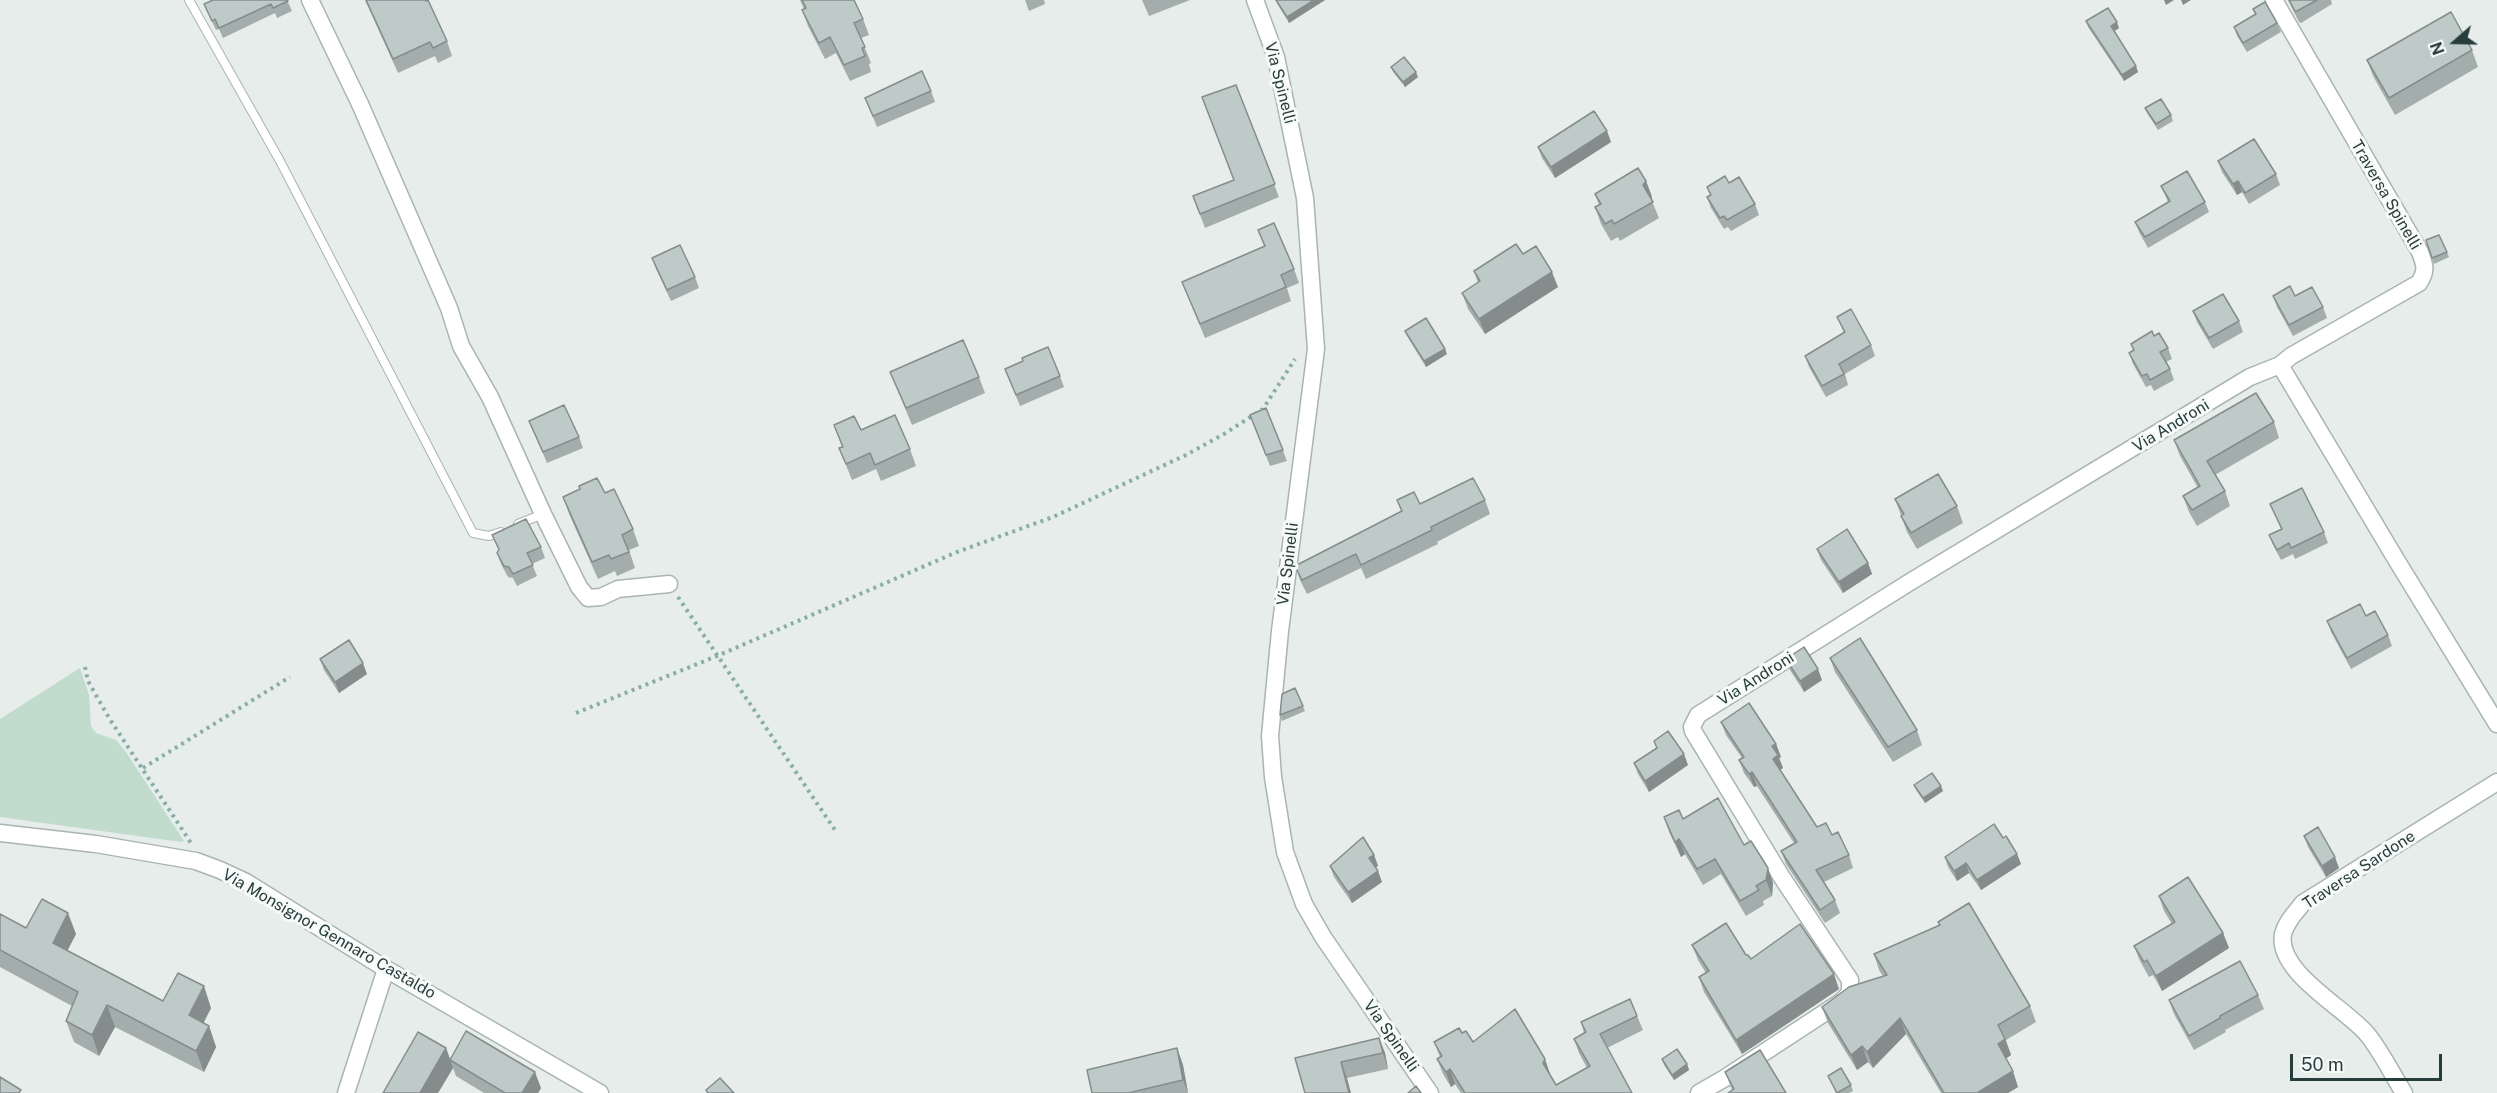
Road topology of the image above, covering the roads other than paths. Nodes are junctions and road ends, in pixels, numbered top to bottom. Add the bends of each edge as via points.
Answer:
1 (189, 0) edge
2 (310, 0) edge
3 (1255, 0) edge
4 (2274, 0) edge
5 (2280, 365) junction
6 (543, 514) junction
7 (669, 584) road end
8 (2497, 724) edge
9 (2497, 782) edge
10 (0, 833) edge
11 (386, 969) junction
12 (346, 1093) edge
13 (600, 1093) edge
14 (1430, 1093) edge
15 (1699, 1093) edge
16 (2404, 1093) edge

1 - 6 lane via 280,161 473,533 489,536
2 - 6 street via 360,104 449,308 461,346 490,398
3 - 14 street, Via Spinelli via 1276,57 1305,198 1316,349 1270,736 1285,852 1304,904 1323,937
4 - 5 street, Traversa Spinelli via 2425,264 2425,274 2419,283
5 - 8 street
5 - 15 street, Via Androni via 2250,377 1698,715 1693,731 1850,980 1850,993 1841,1002
6 - 7 street via 588,598 618,589
9 - 16 street, Traversa Sardone via 2303,903 2283,934 2286,957 2367,1034
10 - 11 street, Via Monsignor Gennaro Castaldo via 196,861 246,882
11 - 12 street
11 - 13 street, Via Monsignor Gennaro Castaldo

